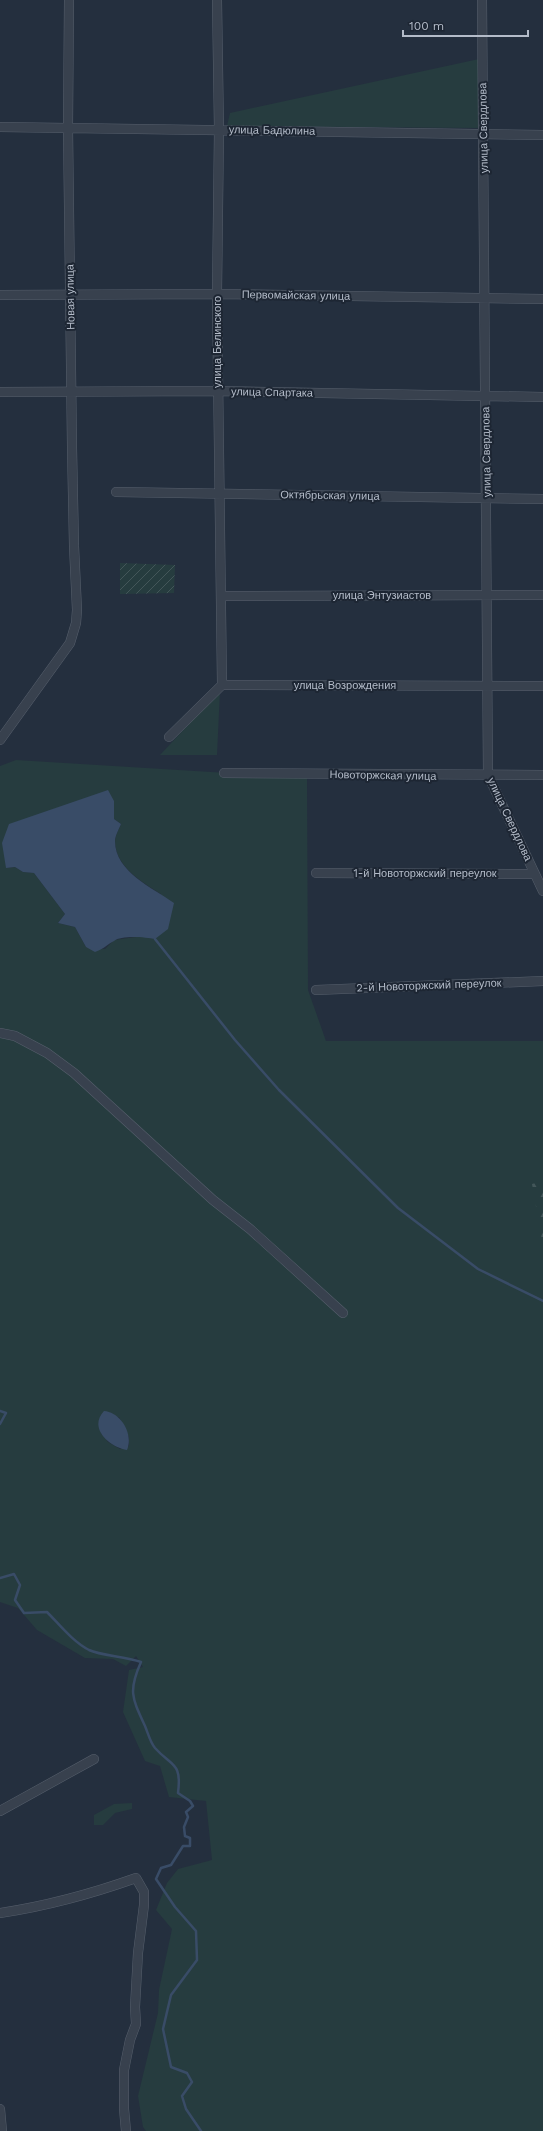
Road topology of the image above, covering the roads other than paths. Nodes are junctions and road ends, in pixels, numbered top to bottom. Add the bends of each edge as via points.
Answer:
1 (69, 0) edge
2 (217, 0) edge
3 (482, 0) edge
4 (0, 126) edge
5 (68, 128) junction
6 (219, 130) junction
7 (483, 133) junction
8 (543, 134) edge
9 (70, 294) junction
10 (217, 294) junction
11 (0, 295) edge
12 (484, 298) junction
13 (543, 299) edge
14 (218, 390) junction
15 (0, 392) edge
16 (71, 392) junction
17 (485, 396) junction
18 (543, 397) edge
19 (116, 492) dead end
20 (218, 494) junction
21 (486, 497) junction
22 (543, 499) edge
23 (487, 595) junction
24 (543, 595) edge
25 (221, 596) junction
26 (222, 685) junction
27 (488, 685) junction
28 (543, 686) edge
29 (169, 737) dead end
30 (0, 740) edge
31 (224, 773) dead end
32 (543, 774) edge
33 (488, 776) junction
34 (316, 873) dead end
35 (535, 874) junction
36 (543, 891) edge
37 (543, 981) edge
38 (316, 990) dead end
39 (0, 1033) edge
40 (343, 1313) dead end
41 (94, 1759) dead end
42 (0, 1811) edge
43 (0, 1913) edge
44 (0, 2109) edge
45 (2, 2131) edge
46 (126, 2131) edge

1 - 5 street, Новая улица
2 - 6 street, улица Белинского
3 - 7 street, улица Свердлова
4 - 5 street, улица Бадюлина
5 - 6 street, улица Бадюлина
5 - 9 street, Новая улица
6 - 7 street, улица Бадюлина
6 - 10 street, улица Белинского
7 - 8 street, улица Бадюлина
7 - 12 street, улица Свердлова
9 - 10 street, Первомайская улица
9 - 11 street, Первомайская улица
9 - 16 street, Новая улица
10 - 12 street, Первомайская улица
10 - 14 street, улица Белинского
12 - 13 street, Первомайская улица
12 - 17 street, улица Свердлова
14 - 16 street, улица Спартака
14 - 17 street, улица Спартака
14 - 20 street, улица Белинского
15 - 16 street, улица Спартака
16 - 30 street, Новая улица via 76,623 70,643
17 - 18 street, улица Спартака
17 - 21 street, улица Свердлова
19 - 20 street, Октябрьская улица
20 - 21 street, Октябрьская улица
20 - 25 street, улица Белинского
21 - 22 street, Октябрьская улица
21 - 23 street, улица Свердлова
23 - 24 street, улица Энтузиастов
23 - 25 street, улица Энтузиастов
23 - 27 street, улица Свердлова
25 - 26 street, улица Белинского
26 - 27 street, улица Возрождения
26 - 29 street
27 - 28 street, улица Возрождения
27 - 33 street, улица Свердлова
31 - 33 street, Новоторжская улица
32 - 33 street, Новоторжская улица
33 - 35 street, улица Свердлова
34 - 35 street, 1-й Новоторжский переулок
35 - 36 street, улица Свердлова
37 - 38 street, 2-й Новоторжский переулок
39 - 40 street via 15,1036 47,1053 74,1073 213,1200 250,1229
41 - 42 street
43 - 46 street via 83,1896 136,1878 144,1892 144,1905 138,1953 136,2024 124,2070
44 - 45 street

